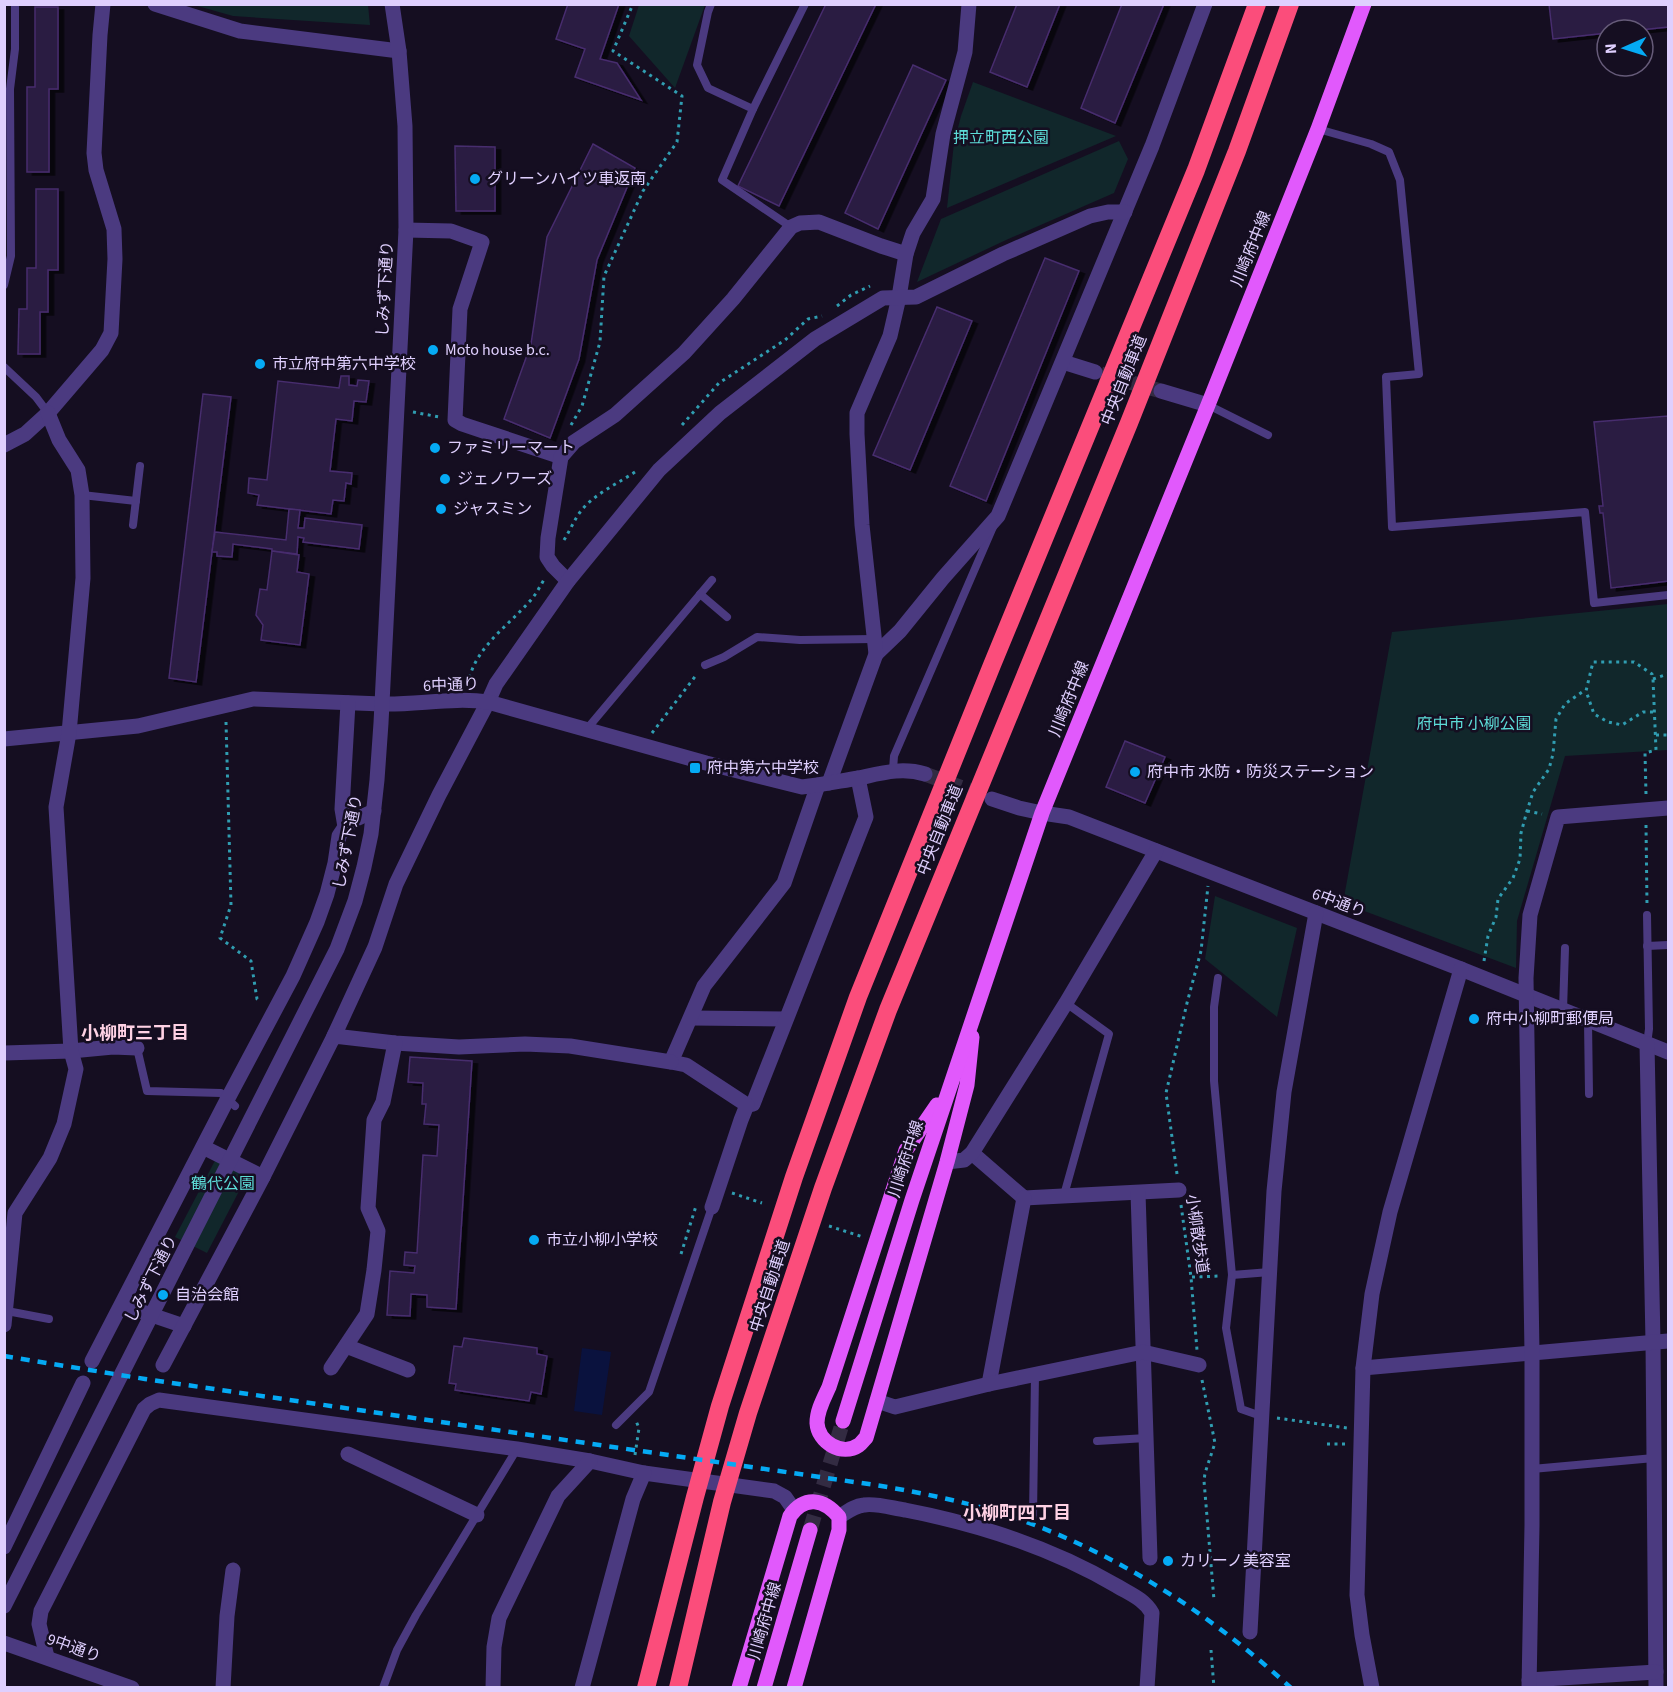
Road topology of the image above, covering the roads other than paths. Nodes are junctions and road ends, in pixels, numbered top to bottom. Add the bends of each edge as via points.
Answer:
1 (15, 4) edge
2 (103, 4) edge
3 (155, 4) edge
4 (392, 4) edge
5 (711, 4) edge
6 (805, 4) edge
7 (969, 4) edge
8 (1204, 4) edge
9 (1257, 4) edge
10 (1290, 4) edge
11 (1364, 4) edge
12 (399, 51) junction
13 (753, 109) junction
14 (1318, 129) junction
15 (1125, 212) junction
16 (791, 227) junction
17 (406, 230) junction
18 (906, 254) junction
19 (4, 285) edge
20 (899, 297) junction
21 (1063, 362) junction
22 (4, 367) edge
23 (1095, 372) tunnel mouth
24 (1161, 392) tunnel mouth
25 (1208, 405) junction
26 (48, 413) junction
27 (1268, 435) dead end
28 (4, 445) edge
29 (561, 457) junction
30 (140, 466) dead end
31 (82, 495) junction
32 (136, 501) junction
33 (998, 516) junction
34 (133, 525) dead end
35 (712, 580) dead end
36 (568, 581) junction
37 (700, 594) junction
38 (1668, 595) edge
39 (727, 617) dead end
40 (874, 639) junction
41 (876, 654) junction
42 (705, 664) road end
43 (488, 702) junction
44 (348, 703) junction
45 (382, 704) junction
46 (586, 730) junction
47 (69, 732) junction
48 (4, 739) edge
49 (893, 770) junction
50 (925, 774) tunnel mouth
51 (858, 778) junction
52 (824, 784) junction
53 (992, 799) tunnel mouth
54 (1668, 808) edge
55 (374, 811) junction
56 (1042, 813) junction
57 (345, 827) junction
58 (1156, 851) junction
59 (1316, 913) junction
60 (1647, 915) road end
61 (1668, 945) edge
62 (1647, 946) junction
63 (1565, 948) dead end
64 (1461, 969) junction
65 (1218, 978) dead end
66 (1525, 995) junction
67 (1066, 1003) junction
68 (975, 1010) junction
69 (1563, 1010) junction
70 (691, 1018) junction
71 (786, 1019) junction
72 (1588, 1021) junction
73 (334, 1036) junction
74 (395, 1043) junction
75 (1647, 1044) junction
76 (137, 1048) joint
77 (71, 1051) junction
78 (1668, 1052) edge
79 (4, 1053) edge
80 (671, 1062) junction
81 (948, 1089) junction
82 (1589, 1094) dead end
83 (231, 1103) junction
84 (747, 1105) junction
85 (203, 1147) junction
86 (972, 1153) junction
87 (947, 1162) junction
88 (263, 1177) junction
89 (1179, 1190) road end
90 (1138, 1193) junction
91 (1064, 1195) junction
92 (1024, 1198) junction
93 (705, 1204) joint
94 (1270, 1272) junction
95 (1232, 1275) junction
96 (122, 1305) junction
97 (6, 1318) edge
98 (49, 1318) dead end
99 (184, 1326) junction
100 (1661, 1342) edge
101 (346, 1346) junction
102 (1143, 1352) junction
103 (1532, 1353) junction
104 (92, 1361) dead end
105 (163, 1365) dead end
106 (1199, 1365) road end
107 (331, 1368) dead end
108 (1363, 1368) junction
109 (408, 1370) dead end
110 (1035, 1374) junction
111 (83, 1383) dead end
112 (989, 1384) junction
113 (877, 1401) junction
114 (1261, 1416) junction
115 (843, 1421) tunnel mouth
116 (616, 1425) dead end
117 (1146, 1438) junction
118 (1097, 1441) dead end
119 (517, 1449) junction
120 (348, 1454) dead end
121 (1654, 1458) junction
122 (590, 1461) junction
123 (639, 1468) junction
124 (1532, 1469) junction
125 (794, 1510) junction
126 (477, 1515) junction
127 (1033, 1516) dead end
128 (839, 1517) junction
129 (810, 1530) tunnel mouth
130 (4, 1547) edge
131 (1150, 1558) dead end
132 (233, 1570) dead end
133 (6, 1596) edge
134 (1250, 1632) dead end
135 (4, 1642) edge
136 (47, 1657) junction
137 (1656, 1672) junction
138 (1529, 1684) edge
139 (132, 1688) edge
140 (223, 1688) edge
141 (383, 1688) edge
142 (493, 1688) edge
143 (582, 1688) edge
144 (646, 1688) edge
145 (678, 1688) edge
146 (739, 1688) edge
147 (765, 1688) edge
148 (794, 1688) edge
149 (1147, 1688) edge
150 (1372, 1688) edge
151 (1656, 1688) edge

1 - 19 lane via 10,89 11,256
2 - 26 street via 94,153 114,229 111,333 102,350
3 - 12 street via 240,31
4 - 12 street, しみず下通り
5 - 13 lane via 697,65 708,88
6 - 13 lane
7 - 18 street via 965,52 943,134 933,199 913,232
8 - 15 street
9 - 144 highway, 中央自動車道 via 1196,170 858,997 794,1177 720,1406
10 - 145 highway, 中央自動車道 via 1237,151 1120,445 888,1010 823,1188 722,1502
11 - 14 main road, 川崎府中線
12 - 17 street, しみず下通り via 405,126
13 - 16 lane via 722,180
14 - 25 main road, 川崎府中線
14 - 38 lane via 1389,152 1400,180 1419,374 1386,377 1392,527 1585,512 1594,603
15 - 20 street via 1090,216 916,297
15 - 21 street
16 - 18 street via 819,222
16 - 29 street via 684,353 615,415 573,442
17 - 29 street via 451,231 482,242 460,309 455,420
17 - 45 street, しみず下通り
18 - 20 street
20 - 36 street via 883,298 815,339 720,413 659,470
20 - 40 street via 890,336 857,413 862,525
21 - 23 street
21 - 33 street
22 - 26 lane
24 - 25 street
25 - 27 lane
25 - 56 main road, 川崎府中線
26 - 28 street via 25,434
26 - 31 street via 78,470
29 - 36 street via 547,556
30 - 32 lane
31 - 32 lane
31 - 47 street via 83,578
32 - 34 lane
33 - 41 street
33 - 49 lane via 894,756
35 - 37 lane
36 - 43 street via 496,684
37 - 39 lane
37 - 46 lane
40 - 41 street
40 - 42 lane via 757,637
41 - 52 street
43 - 45 street, 6中通り
43 - 46 street, 6中通り
43 - 73 street via 396,884 375,947
44 - 45 street, 6中通り
44 - 47 street, 6中通り via 253,699 138,726
44 - 57 street via 342,808
45 - 55 street, しみず下通り
46 - 52 street, 6中通り via 802,786
47 - 48 street, 6中通り
47 - 77 street via 56,807
49 - 50 street, 6中通り
49 - 51 street, 6中通り
51 - 52 street, 6中通り
51 - 71 street via 866,817
52 - 70 street via 784,883 704,986
53 - 56 street, 6中通り
54 - 66 street via 1558,817 1530,915
55 - 57 street
55 - 133 street, しみず下通り via 364,867 337,949 45,1527
56 - 58 street, 6中通り via 1069,817
56 - 68 main road, 川崎府中線
57 - 83 street via 339,836 317,922
58 - 59 street, 6中通り
58 - 67 street
59 - 64 street, 6中通り
59 - 94 street via 1284,1092
60 - 62 lane
61 - 62 lane
62 - 75 lane
63 - 69 lane
64 - 66 street, 6中通り
64 - 108 street via 1390,1212 1372,1294
65 - 95 lane via 1214,1081
66 - 69 street, 6中通り
66 - 103 street
67 - 86 street
67 - 91 lane via 1109,1034
68 - 81 main road, 川崎府中線
68 - 87 main road via 967,1084
69 - 72 street, 6中通り
70 - 71 street
70 - 80 street
71 - 84 street via 753,1104
72 - 75 street, 6中通り
72 - 82 lane
73 - 74 street
73 - 88 street
74 - 80 street via 570,1046
74 - 101 street via 383,1102 374,1120 368,1208 378,1231 368,1314
75 - 78 street, 6中通り
75 - 100 street
76 - 77 street
76 - 83 lane via 147,1090 221,1093
77 - 79 street
77 - 97 street via 76,1069 64,1124 50,1158 15,1214
80 - 84 street via 686,1065
81 - 113 main road via 906,1150 819,1409 820,1436 837,1448 859,1445 866,1438
81 - 115 main road, 川崎府中線
83 - 85 street
84 - 93 street via 718,1188
85 - 88 street
85 - 96 street
86 - 87 street via 964,1160
86 - 92 street
87 - 113 main road
88 - 99 street
89 - 90 street
90 - 91 street
90 - 102 street
91 - 92 street
92 - 112 street
93 - 116 lane via 649,1392
94 - 95 lane
94 - 114 street
95 - 114 lane via 1226,1328 1241,1409
96 - 99 street
96 - 104 street
97 - 98 lane
99 - 105 street
100 - 103 street
100 - 121 street
101 - 107 street
101 - 109 street
102 - 106 street
102 - 110 street
102 - 117 street
103 - 108 street
103 - 124 street
108 - 150 street via 1357,1595
110 - 112 street
110 - 127 lane
111 - 130 street
112 - 113 street via 895,1407
114 - 134 street
117 - 118 lane
117 - 131 street
119 - 122 street
119 - 126 lane
119 - 136 street via 159,1400 144,1409 41,1611 39,1624
120 - 126 street
121 - 124 lane
121 - 137 street
122 - 123 street
122 - 142 street via 558,1496 499,1618
123 - 125 street via 774,1491
123 - 143 street
124 - 138 street
125 - 128 main road via 809,1502 821,1502
125 - 146 main road
126 - 141 lane via 401,1641
128 - 148 main road via 839,1530
128 - 149 street via 864,1504 938,1517 994,1532 1099,1575 1146,1603 1152,1613
129 - 147 main road, 川崎府中線
132 - 140 street
135 - 136 street, 9中通り
136 - 139 street, 9中通り
137 - 138 street
137 - 151 street

